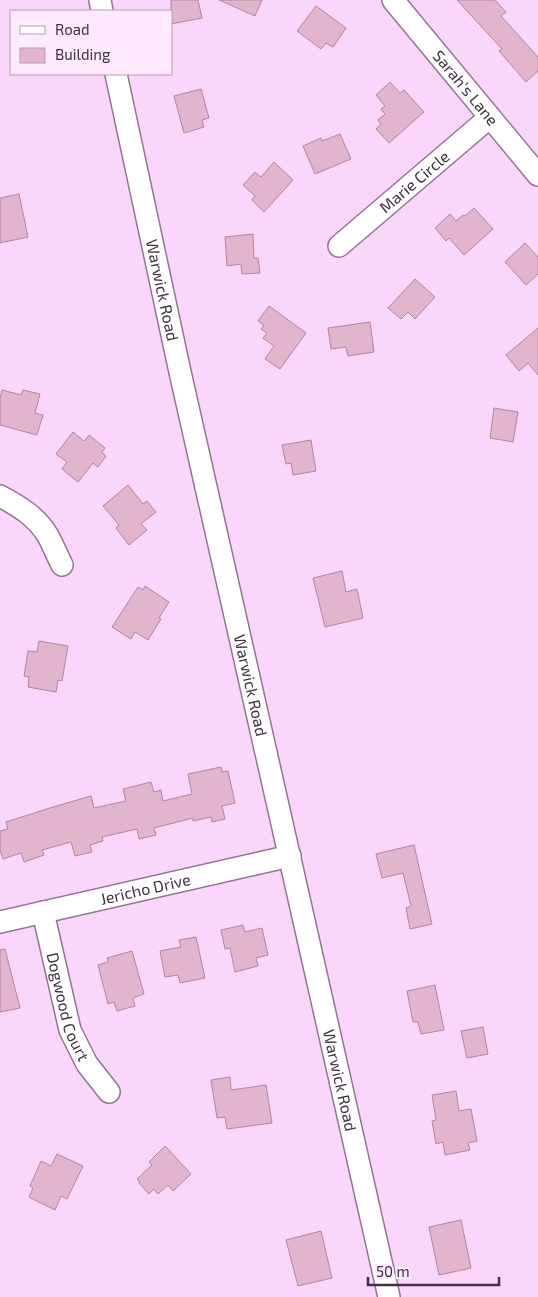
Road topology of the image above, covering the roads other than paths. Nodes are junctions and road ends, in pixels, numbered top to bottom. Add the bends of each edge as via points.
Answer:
1 (393, 0) edge
2 (116, 75) edge
3 (490, 116) junction
4 (538, 175) edge
5 (338, 246) dead end
6 (0, 496) edge
7 (62, 565) dead end
8 (290, 856) junction
9 (43, 912) junction
10 (0, 922) edge
11 (109, 1092) dead end
12 (389, 1297) edge

1 - 3 street, Sarah's Lane
2 - 8 street, Warwick Road
3 - 4 street, Sarah's Lane
3 - 5 street, Marie Circle
6 - 7 street via 34,519 47,535
8 - 9 street, Jericho Drive
8 - 12 street, Warwick Road
9 - 10 street, Jericho Drive
9 - 11 street, Dogwood Court via 70,1030 86,1064

